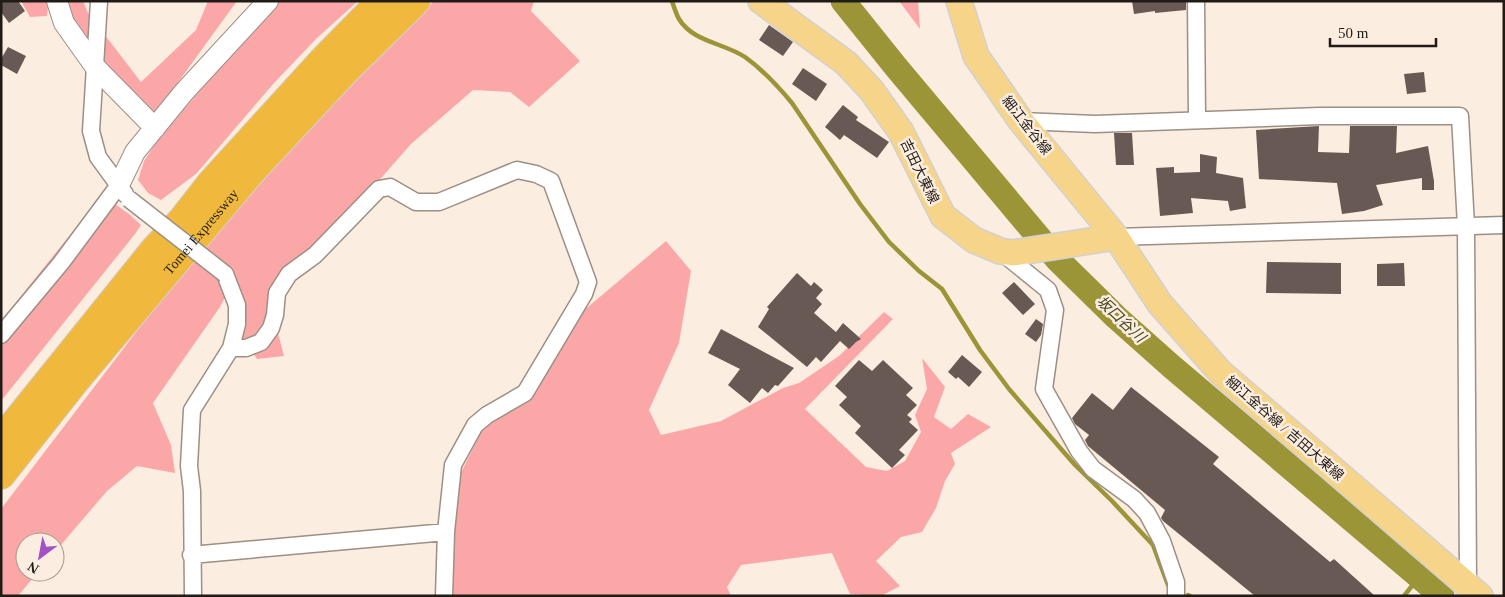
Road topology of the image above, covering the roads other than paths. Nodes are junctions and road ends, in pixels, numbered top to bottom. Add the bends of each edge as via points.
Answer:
1 (57, 1) edge
2 (99, 1) edge
3 (268, 1) edge
4 (381, 1) edge
5 (416, 1) edge
6 (761, 1) edge
7 (959, 1) edge
8 (1196, 1) edge
9 (96, 68) junction
10 (1197, 120) junction
11 (1021, 121) junction
12 (155, 128) junction
13 (124, 192) junction
14 (1504, 225) edge
15 (1466, 226) junction
16 (1108, 239) junction
17 (1007, 252) junction
18 (1, 335) edge
19 (231, 348) junction
20 (1, 440) edge
21 (1, 475) edge
22 (446, 532) junction
23 (191, 555) junction
24 (1474, 591) edge
25 (193, 596) edge
26 (444, 596) edge
27 (1176, 596) edge

1 - 9 street via 64,23
2 - 9 street
3 - 12 street
4 - 20 highway, Tomei Expressway via 211,183
5 - 21 highway, Tomei Expressway via 251,172 76,380
6 - 17 main road, 吉田大東線 via 846,63 872,92 901,132 943,216 974,240
7 - 11 main road, 細江金谷線 via 976,56
8 - 10 street
9 - 12 street
9 - 13 street via 91,131 98,157
10 - 11 street via 1095,124
10 - 15 street via 1460,116
11 - 16 main road, 細江金谷線
12 - 13 street via 136,152
13 - 18 street
13 - 19 street, bridge via 225,274 237,305 237,324
14 - 15 street
15 - 16 street
15 - 24 street
16 - 17 main road
16 - 24 main road, 細江金谷線 / 吉田大東線 via 1220,372
17 - 27 street via 1048,290 1055,310 1044,389 1078,451 1093,469 1134,499 1147,513 1162,540 1176,582
19 - 22 street via 246,348 261,342 271,328 277,293 289,274 315,255 379,189 390,187 416,202 439,202 517,170 551,181 588,282 525,393 476,425 452,465
19 - 23 street via 192,410 189,466
22 - 23 street
22 - 26 street
23 - 25 street

